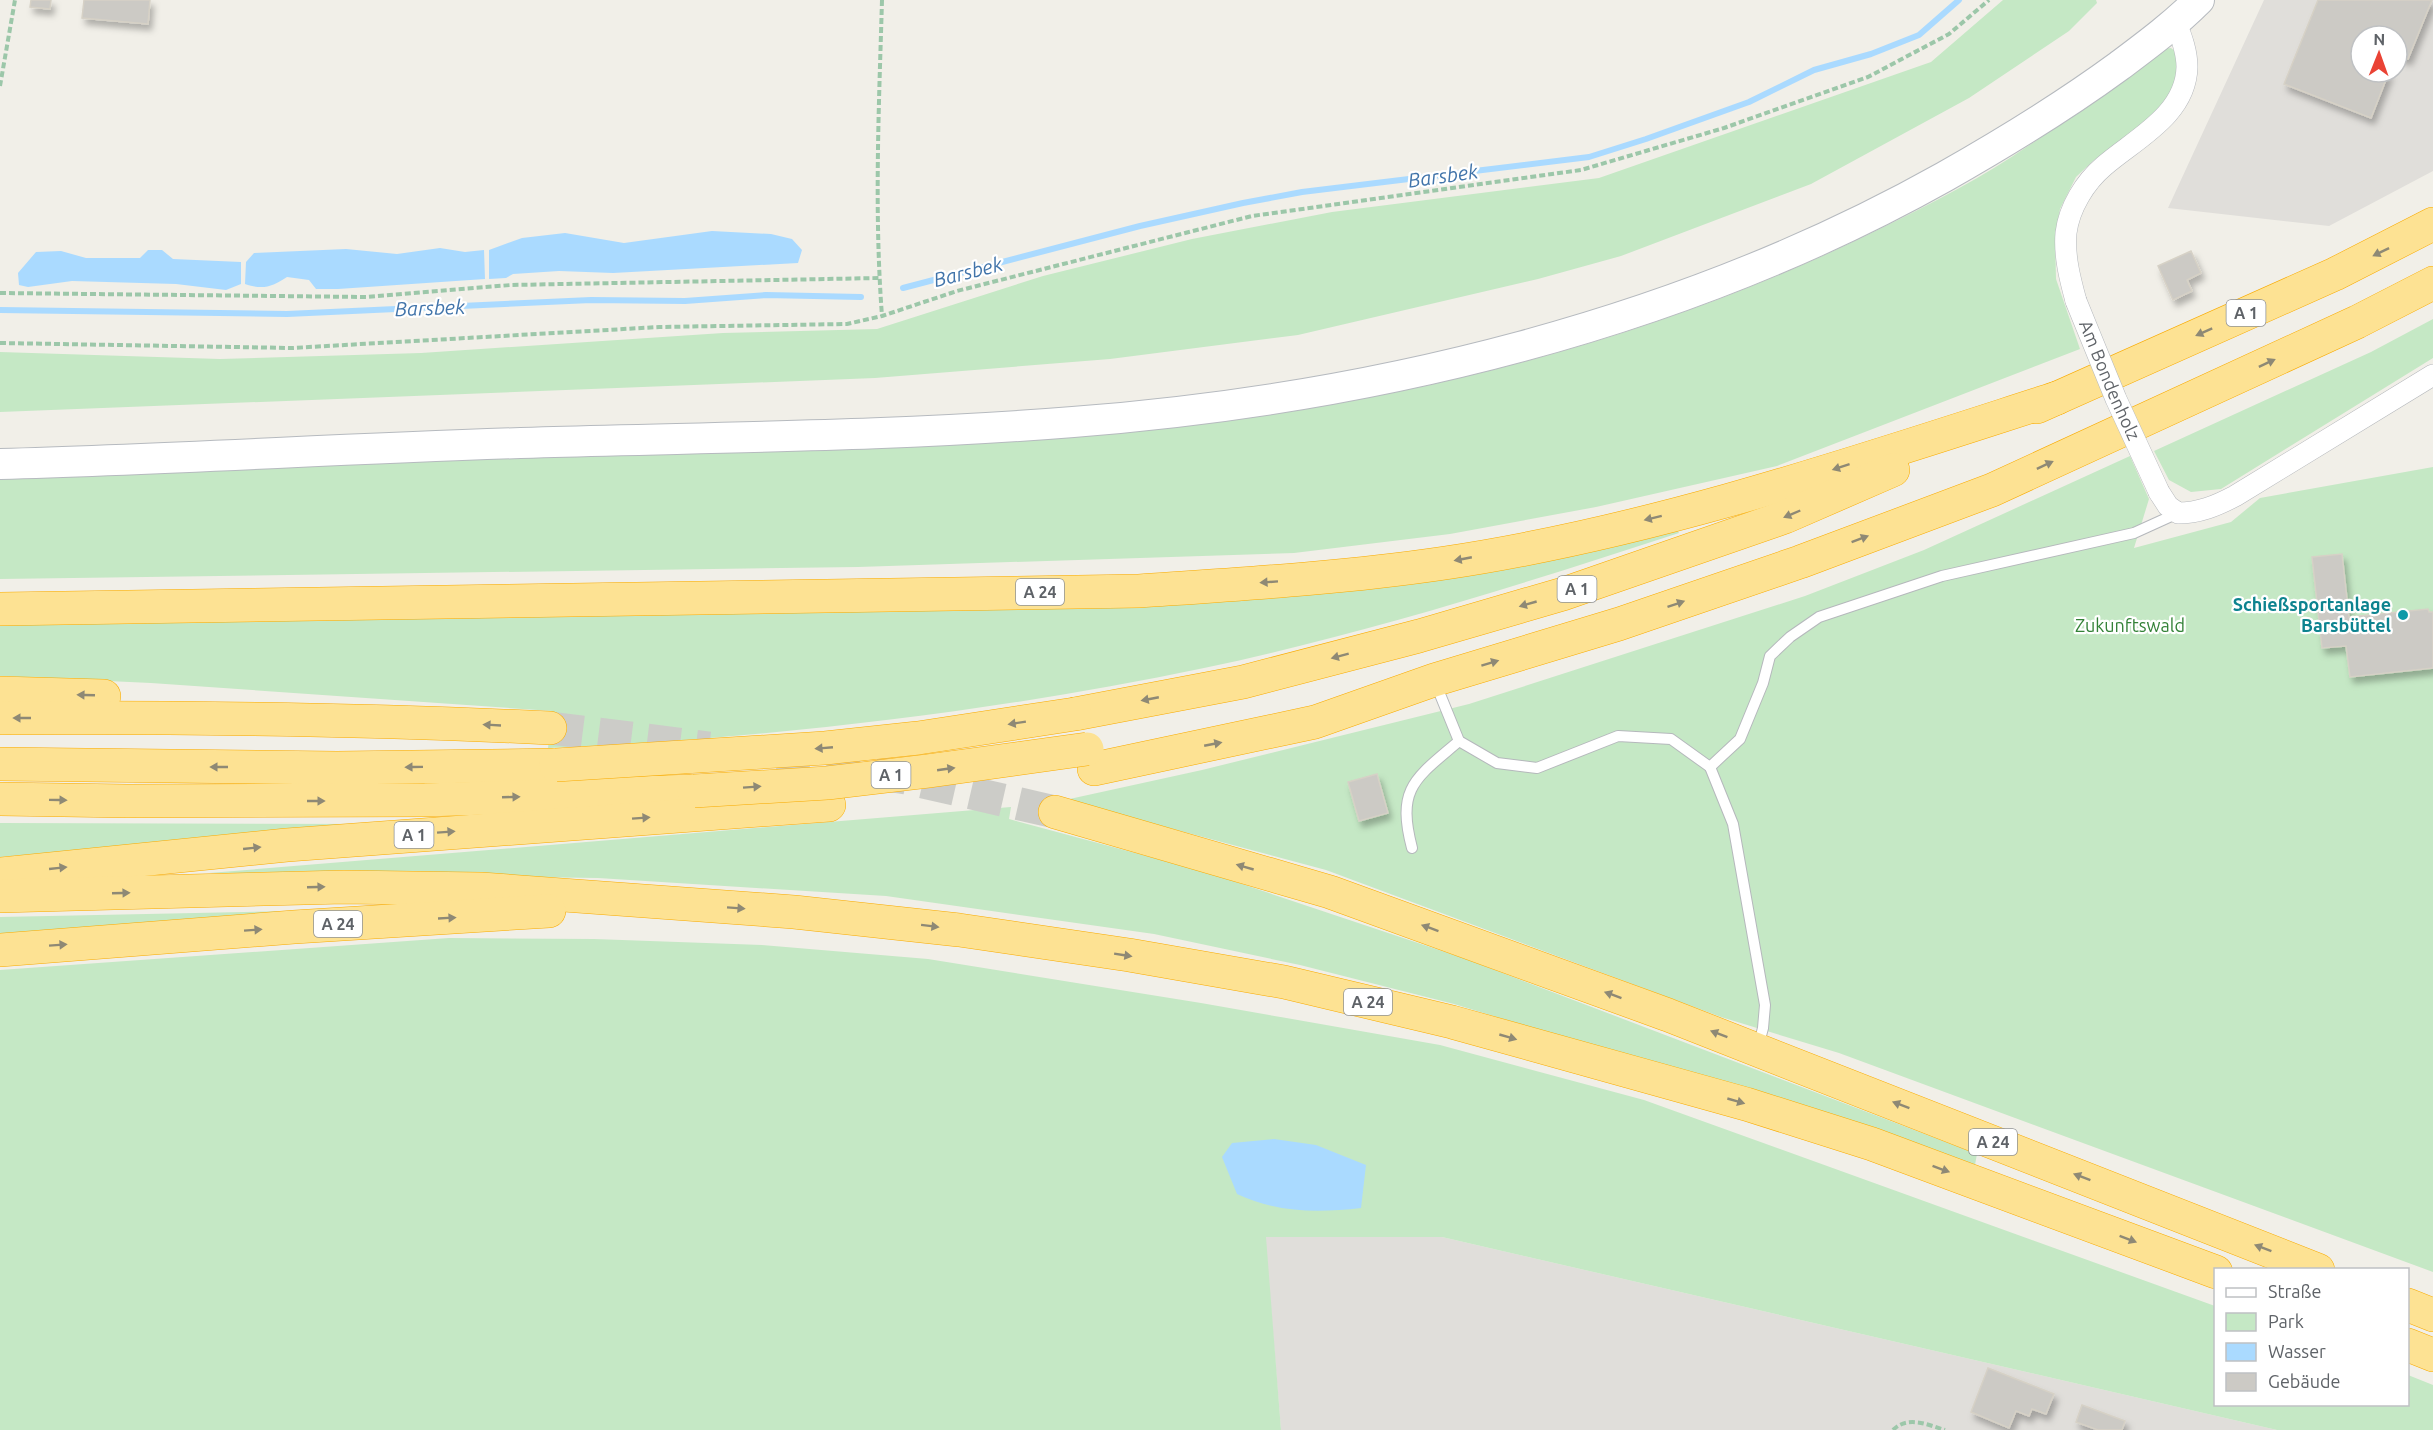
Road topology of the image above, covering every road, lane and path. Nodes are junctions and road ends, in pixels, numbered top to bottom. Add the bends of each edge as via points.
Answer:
1 (15, 0) edge
2 (882, 0) edge
3 (1989, 0) edge
4 (2199, 0) edge
5 (2176, 23) junction
6 (8, 38) junction
7 (0, 39) edge
8 (0, 86) edge
9 (2433, 224) edge
10 (879, 278) junction
11 (2433, 283) edge
12 (0, 293) edge
13 (882, 316) junction
14 (0, 343) edge
15 (2433, 375) edge
16 (2057, 398) junction
17 (0, 464) edge
18 (2178, 513) junction
19 (0, 609) edge
20 (1434, 680) junction
21 (0, 693) edge
22 (0, 718) edge
23 (417, 722) junction
24 (550, 728) tunnel mouth
25 (1459, 741) junction
26 (1090, 759) junction
27 (0, 764) edge
28 (1710, 766) junction
29 (0, 799) edge
30 (1055, 812) tunnel mouth
31 (1412, 848) dead end
32 (0, 874) edge
33 (0, 896) edge
34 (677, 904) junction
35 (0, 950) edge
36 (1757, 1049) junction
37 (2315, 1268) edge
38 (2214, 1271) edge
39 (2409, 1305) edge
40 (2433, 1315) edge
41 (2409, 1345) edge
42 (2433, 1355) edge
43 (1893, 1430) edge
44 (1945, 1430) edge

1 - 6 path
2 - 10 path
3 - 13 path via 1949,34 1868,77 1724,128 1581,170 1252,216 957,291
4 - 5 main road
5 - 17 main road via 2084,92 1999,146 1896,204 1782,258 1681,296 1545,339 1332,390 1076,422 942,430
5 - 18 street, Am Bondenholz, bridge via 2185,46 2187,69 2182,90 2165,117 2103,166 2086,186 2072,211 2066,233 2068,271 2076,301 2159,492
6 - 7 path
6 - 8 path
9 -> 16 highway, A 1 via 2345,269
10 - 12 path via 523,285 366,297
10 - 13 path
20 -> 11 highway, A 1 via 1642,616 1992,490 2357,322
13 - 14 path via 847,324 659,327 292,348
15 - 18 street via 2235,496 2214,507
16 -> 19 highway, A 24 via 1774,487 1590,535 1446,562 1294,580 1139,591
16 -> 27 highway, A 1, bridge via 1785,518 1563,594 1243,682 1075,714 825,748 556,765 326,768
18 - 28 lane via 2134,532 1942,576 1819,617 1770,656 1740,739
20 - 25 lane
26 -> 20 highway, A 1 via 1314,722
23 -> 21 highway via 141,697
23 -> 22 highway
24 -> 23 highway
25 - 28 lane via 1497,763 1537,768 1618,736 1671,739
25 - 31 lane via 1422,772 1407,795 1405,822
29 -> 26 highway, A 1, bridge via 402,800 694,791
32 -> 26 highway, A 1 via 287,844 829,805 933,793
28 - 36 lane via 1733,824 1765,1005
36 -> 30 highway, A 24 via 1330,892
33 -> 34 highway, A 24 via 344,887 481,889
35 -> 34 highway, A 24 via 294,927
34 -> 38 highway, A 24 via 970,931 1284,982 1440,1019 1746,1104 1872,1144
37 -> 36 highway, A 24
39 - 40 highway
41 - 42 highway
43 - 44 path via 1916,1421

